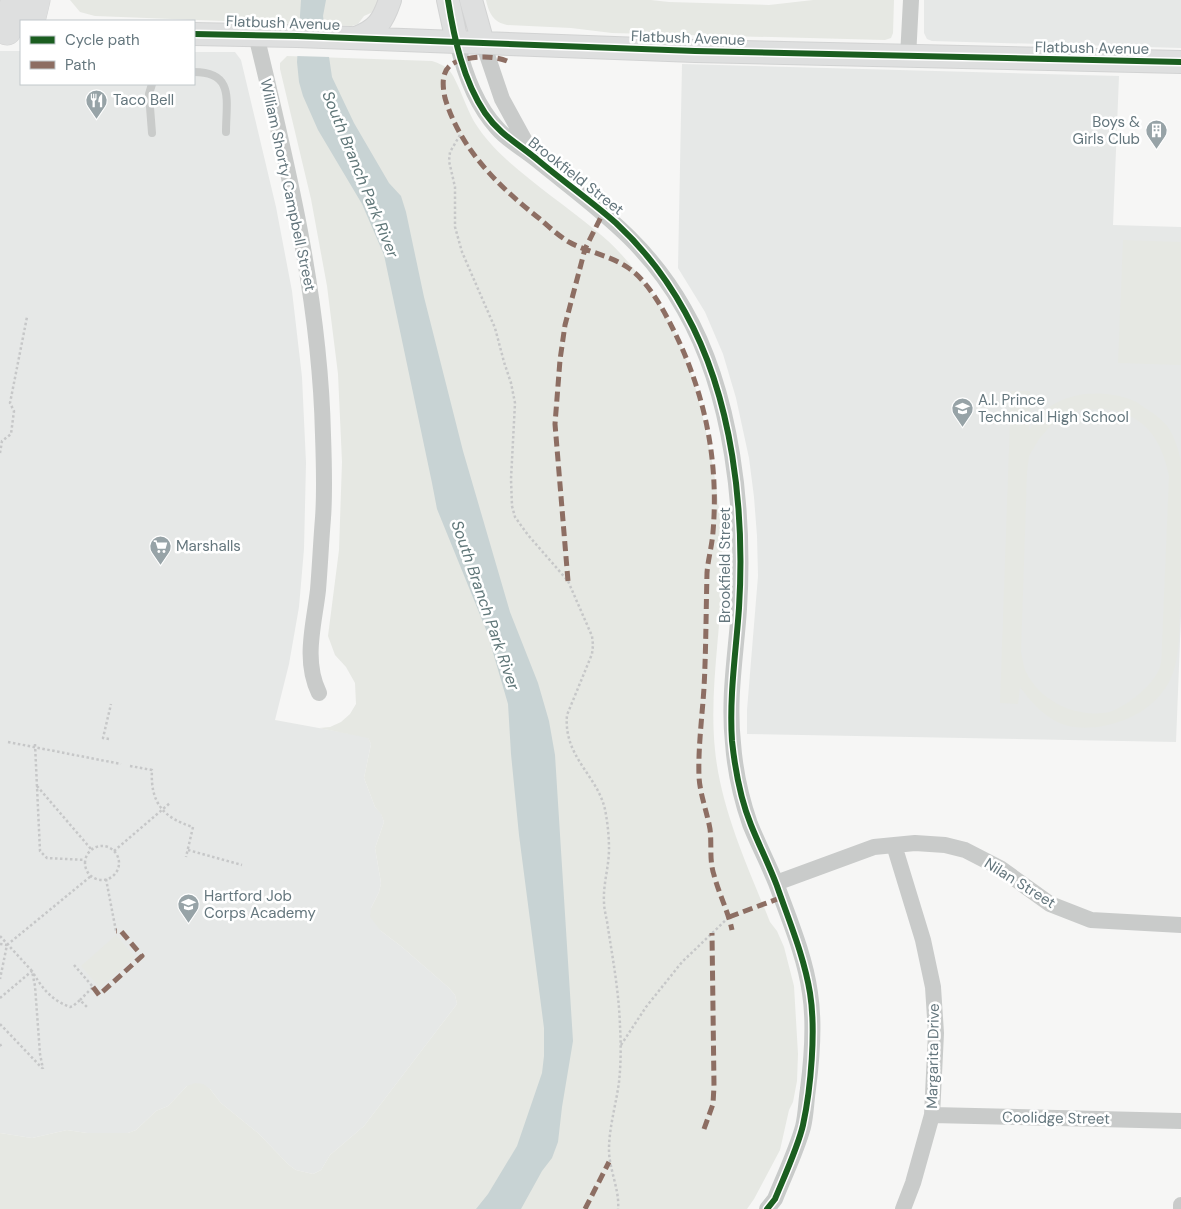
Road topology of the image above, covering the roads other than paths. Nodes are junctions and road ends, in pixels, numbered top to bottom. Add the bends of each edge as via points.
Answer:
1 (15, 0) edge
2 (36, 0) edge
3 (390, 0) edge
4 (448, 0) edge
5 (471, 0) edge
6 (911, 0) edge
7 (21, 20) edge
8 (15, 28) edge
9 (195, 34) edge
10 (256, 35) junction
11 (356, 38) junction
12 (457, 42) junction
13 (483, 43) junction
14 (908, 57) junction
15 (1181, 62) edge
16 (195, 72) edge
17 (152, 85) edge
18 (226, 132) dead end
19 (152, 133) dead end
20 (533, 156) junction
21 (319, 693) dead end
22 (894, 845) junction
23 (776, 883) junction
24 (1181, 925) edge
25 (932, 1115) junction
26 (1181, 1122) edge
27 (1181, 1205) edge
28 (767, 1209) edge
29 (903, 1209) edge
30 (1181, 1209) edge

1 - 8 highway
2 - 7 highway
3 - 11 street via 376,28
4 - 12 street, Brookfield Street
5 - 13 street, Brookfield Street
6 - 14 street
9 - 10 street, Flatbush Avenue
10 - 11 street, Flatbush Avenue
10 - 21 street, William Shorty Campbell Street via 296,209 318,346 324,485 310,669
11 - 12 street, Flatbush Avenue
12 - 13 street, Flatbush Avenue
12 - 20 street, Brookfield Street via 484,112 509,140
13 - 14 street, Flatbush Avenue
13 - 20 street, Brookfield Street via 502,99
14 - 15 street, Flatbush Avenue
16 - 18 lane via 214,74 225,86
17 - 19 lane via 149,94
20 - 23 street, Brookfield Street via 618,225 654,264 684,309 706,357 723,413 738,507 740,574 731,713 736,767 749,821
22 - 23 street, Nilan Street via 874,847
22 - 24 street, Nilan Street via 938,844 965,850 1000,868 1050,904 1091,920
22 - 25 street, Margarita Drive via 923,940 933,987 936,1033
23 - 28 street, Brookfield Street via 799,946 810,993 813,1029 803,1126 775,1199
25 - 26 street, Coolidge Street
25 - 29 street, Margarita Drive
27 - 30 street

